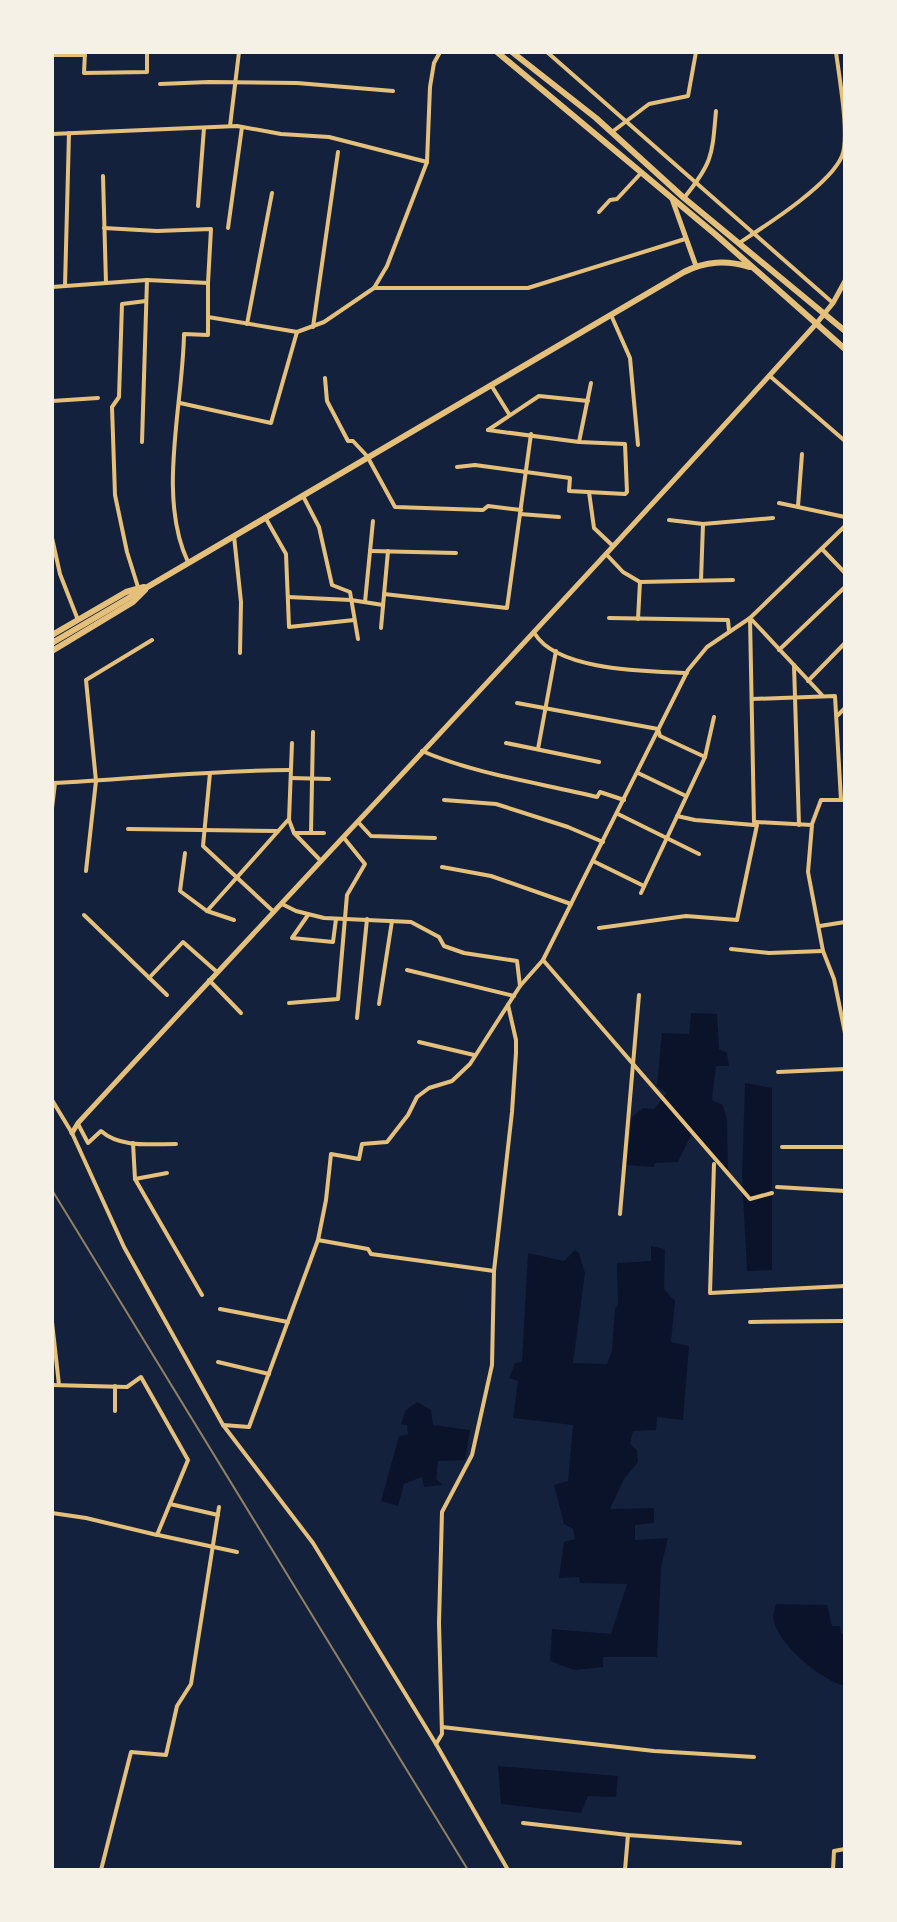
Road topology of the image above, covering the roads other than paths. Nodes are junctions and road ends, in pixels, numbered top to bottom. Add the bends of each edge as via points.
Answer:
1 (147, 52) edge
2 (239, 52) edge
3 (440, 52) edge
4 (512, 52) edge
5 (547, 52) edge
6 (696, 52) edge
7 (836, 52) edge
8 (501, 53) edge
9 (85, 54) edge
10 (52, 55) edge
11 (160, 84) dead end
12 (234, 84) junction
13 (393, 91) dead end
14 (716, 111) dead end
15 (625, 122) junction
16 (230, 126) junction
17 (242, 127) junction
18 (204, 128) junction
19 (612, 132) junction
20 (69, 133) junction
21 (52, 134) edge
22 (338, 152) dead end
23 (844, 156) edge
24 (427, 162) junction
25 (642, 172) junction
26 (103, 176) dead end
27 (695, 184) junction
28 (272, 193) dead end
29 (671, 198) junction
30 (684, 198) junction
31 (198, 206) dead end
32 (599, 212) dead end
33 (104, 228) junction
34 (228, 228) dead end
35 (753, 234) junction
36 (685, 239) junction
37 (739, 243) junction
38 (696, 266) junction
39 (750, 267) junction
40 (147, 280) junction
41 (845, 281) edge
42 (106, 283) junction
43 (208, 283) junction
44 (65, 286) junction
45 (52, 287) edge
46 (374, 288) junction
47 (146, 301) junction
48 (833, 303) junction
49 (825, 314) junction
50 (611, 315) junction
51 (208, 317) junction
52 (247, 324) junction
53 (816, 324) junction
54 (313, 327) junction
55 (845, 331) edge
56 (297, 332) junction
57 (845, 349) edge
58 (771, 377) junction
59 (325, 378) dead end
60 (591, 383) dead end
61 (491, 385) junction
62 (98, 398) dead end
63 (52, 401) edge
64 (588, 401) junction
65 (180, 403) junction
66 (509, 414) junction
67 (531, 434) junction
68 (845, 441) edge
69 (142, 442) dead end
70 (579, 442) junction
71 (638, 445) dead end
72 (802, 454) dead end
73 (367, 456) junction
74 (457, 467) dead end
75 (526, 472) junction
76 (589, 492) junction
77 (303, 496) junction
78 (779, 503) dead end
79 (798, 506) junction
80 (521, 512) junction
81 (265, 517) junction
82 (559, 517) dead end
83 (845, 517) edge
84 (773, 518) dead end
85 (669, 520) dead end
86 (373, 521) dead end
87 (703, 524) junction
88 (845, 526) edge
89 (233, 536) junction
90 (52, 538) edge
91 (613, 546) junction
92 (821, 548) junction
93 (370, 551) junction
94 (388, 551) junction
95 (456, 553) dead end
96 (606, 554) junction
97 (188, 562) junction
98 (845, 573) edge
99 (701, 580) junction
100 (733, 580) dead end
101 (640, 582) junction
102 (138, 587) junction
103 (147, 587) junction
104 (845, 587) edge
105 (384, 594) junction
106 (288, 597) junction
107 (351, 600) junction
108 (365, 604) junction
109 (383, 605) junction
110 (609, 618) dead end
111 (750, 618) junction
112 (638, 619) junction
113 (78, 620) junction
114 (354, 620) junction
115 (381, 628) dead end
116 (729, 632) junction
117 (535, 634) junction
118 (52, 635) edge
119 (358, 639) dead end
120 (152, 640) dead end
121 (52, 643) edge
122 (845, 643) edge
123 (779, 650) junction
124 (52, 651) edge
125 (556, 651) junction
126 (240, 653) dead end
127 (794, 665) junction
128 (687, 673) junction
129 (808, 681) junction
130 (822, 695) junction
131 (795, 697) junction
132 (752, 699) junction
133 (517, 703) dead end
134 (845, 708) edge
135 (546, 709) junction
136 (838, 715) junction
137 (714, 717) dead end
138 (658, 729) junction
139 (313, 732) dead end
140 (292, 743) dead end
141 (506, 743) dead end
142 (538, 749) junction
143 (422, 751) junction
144 (705, 757) junction
145 (842, 760) edge
146 (599, 762) dead end
147 (290, 770) junction
148 (210, 773) junction
149 (638, 773) junction
150 (290, 778) junction
151 (312, 779) junction
152 (329, 779) dead end
153 (96, 781) junction
154 (54, 783) edge
155 (687, 796) junction
156 (444, 800) dead end
157 (624, 800) junction
158 (843, 800) edge
159 (52, 808) edge
160 (617, 814) junction
161 (677, 816) junction
162 (289, 820) junction
163 (359, 823) junction
164 (755, 824) junction
165 (799, 825) junction
166 (812, 825) junction
167 (128, 829) dead end
168 (205, 830) junction
169 (278, 831) junction
170 (294, 833) junction
171 (311, 833) junction
172 (324, 833) dead end
173 (344, 838) junction
174 (435, 838) dead end
175 (667, 839) junction
176 (603, 842) junction
177 (185, 853) dead end
178 (699, 854) dead end
179 (593, 861) junction
180 (322, 862) junction
181 (442, 867) dead end
182 (86, 871) dead end
183 (237, 877) junction
184 (644, 886) junction
185 (641, 893) dead end
186 (282, 904) junction
187 (571, 904) junction
188 (207, 911) junction
189 (274, 913) junction
190 (308, 914) junction
191 (84, 915) dead end
192 (336, 919) junction
193 (346, 919) junction
194 (367, 919) junction
195 (234, 920) dead end
196 (392, 921) junction
197 (845, 922) edge
198 (819, 926) junction
199 (599, 928) dead end
200 (731, 949) dead end
201 (823, 951) junction
202 (543, 960) junction
203 (407, 970) dead end
204 (217, 972) junction
205 (149, 978) junction
206 (209, 980) junction
207 (520, 986) junction
208 (837, 993) junction
209 (845, 993) edge
210 (167, 995) dead end
211 (639, 995) dead end
212 (514, 996) junction
213 (289, 1003) dead end
214 (379, 1004) dead end
215 (508, 1005) junction
216 (241, 1013) dead end
217 (357, 1018) dead end
218 (845, 1033) edge
219 (419, 1042) dead end
220 (475, 1056) junction
221 (633, 1066) junction
222 (845, 1069) edge
223 (778, 1072) dead end
224 (52, 1100) edge
225 (78, 1123) junction
226 (72, 1133) junction
227 (133, 1143) junction
228 (176, 1144) dead end
229 (782, 1147) dead end
230 (845, 1147) edge
231 (714, 1164) dead end
232 (167, 1173) dead end
233 (135, 1179) junction
234 (777, 1187) dead end
235 (845, 1191) edge
236 (772, 1193) dead end
237 (620, 1214) dead end
238 (318, 1240) junction
239 (494, 1271) junction
240 (845, 1286) edge
241 (202, 1295) dead end
242 (220, 1309) dead end
243 (845, 1321) edge
244 (52, 1322) edge
245 (288, 1322) junction
246 (750, 1322) dead end
247 (218, 1362) dead end
248 (269, 1374) junction
249 (52, 1385) edge
250 (59, 1385) junction
251 (115, 1386) junction
252 (115, 1411) dead end
253 (223, 1425) junction
254 (169, 1504) junction
255 (219, 1507) dead end
256 (52, 1513) edge
257 (218, 1515) junction
258 (157, 1535) junction
259 (212, 1547) junction
260 (237, 1552) dead end
261 (441, 1727) junction
262 (436, 1744) junction
263 (754, 1757) dead end
264 (523, 1823) dead end
265 (628, 1835) junction
266 (740, 1843) dead end
267 (845, 1849) edge
268 (101, 1870) edge
269 (508, 1870) edge
270 (625, 1870) edge
271 (833, 1870) edge

1 - 9 street via 147,72 84,73
2 - 12 street
3 - 24 street via 430,87
4 - 19 main road
5 - 15 street
6 - 15 street via 688,96 649,104
7 - 23 street
8 - 25 main road
9 - 10 street
11 - 12 street
12 - 13 street
12 - 16 street
14 - 27 street via 712,154
15 - 19 street
15 - 27 street
16 - 17 street
16 - 18 street
17 - 24 street via 329,137
17 - 34 street
18 - 20 street
18 - 31 street
19 - 30 main road
20 - 21 street
20 - 44 street
22 - 54 street
23 - 35 street via 827,176
24 - 46 street
25 - 29 main road
25 - 32 street
26 - 33 street
27 - 30 street
27 - 35 street
28 - 52 street
29 - 36 street
29 - 39 main road
30 - 37 main road
33 - 42 street
33 - 43 street via 211,229
35 - 37 street
35 - 48 street
36 - 38 street
36 - 46 street via 528,288
37 - 49 main road
38 - 39 main road via 715,262
38 - 50 main road
39 - 53 main road
40 - 42 street
40 - 43 street
40 - 47 street
41 - 48 street
42 - 44 street
43 - 51 street
44 - 45 street
46 - 54 street
47 - 69 street
47 - 102 street via 122,304 119,397 112,407 115,495
48 - 49 street
49 - 53 street
49 - 55 main road
50 - 61 main road
50 - 71 street via 630,358
51 - 52 street
51 - 65 street via 208,335 184,334
52 - 56 street
53 - 57 main road
53 - 58 street
54 - 56 street
56 - 65 street via 271,423
58 - 68 street
58 - 91 street
59 - 73 street via 327,401 348,441
60 - 64 street
61 - 66 street
61 - 73 main road
62 - 63 street
64 - 66 street via 542,395
64 - 70 street
65 - 97 street via 174,514
66 - 67 street via 488,430
67 - 70 street
67 - 75 street
70 - 76 street via 625,444 627,492
72 - 79 street
73 - 77 main road
73 - 80 street via 395,507 489,506
74 - 75 street
75 - 76 street via 570,478 568,490
75 - 80 street
76 - 91 street via 594,528
77 - 81 main road
77 - 107 street via 319,527 332,585 349,592
78 - 79 street
79 - 83 street
80 - 82 street
80 - 105 street via 507,608
81 - 89 main road
81 - 106 street via 286,554
84 - 87 street
85 - 87 street
86 - 93 street
87 - 99 street
88 - 92 street
89 - 97 main road
89 - 126 street via 241,602
90 - 113 street
91 - 96 street
92 - 98 street
92 - 111 street
93 - 94 street
93 - 108 street
94 - 95 street
94 - 105 street
96 - 101 street
96 - 117 street
97 - 103 main road
99 - 100 street
99 - 101 street
101 - 112 street
102 - 103 main road
102 - 113 main road
103 - 121 main road
103 - 124 main road via 133,602
104 - 123 street
105 - 109 street
106 - 107 street
106 - 114 street via 289,627
107 - 108 street
107 - 114 street
108 - 109 street
109 - 115 street
110 - 112 street
111 - 116 street
111 - 123 street
111 - 132 street
112 - 116 street via 728,620
113 - 118 main road
114 - 119 street
116 - 128 street via 707,647
117 - 125 street
117 - 143 street
120 - 153 street via 86,680
122 - 129 street
123 - 127 street
125 - 128 street via 624,669
125 - 135 street
127 - 129 street
127 - 131 street
128 - 138 street
129 - 130 street
130 - 131 street
130 - 136 street via 835,696
131 - 132 street
131 - 165 street
132 - 164 street
133 - 135 street
134 - 136 street
135 - 138 street
135 - 142 street
136 - 145 street
137 - 144 street
138 - 144 street via 660,736
138 - 149 street
139 - 151 street
140 - 147 street
141 - 142 street
142 - 146 street
143 - 157 street via 445,761
143 - 163 street
144 - 155 street
145 - 158 street
147 - 148 street
147 - 150 street
148 - 153 street
148 - 168 street
149 - 155 street
149 - 157 street
150 - 151 street
150 - 162 street
151 - 152 street
151 - 171 street
153 - 154 street
153 - 182 street
154 - 159 street
155 - 161 street
156 - 176 street via 496,804
157 - 160 street
158 - 166 street via 821,800
160 - 175 street
160 - 176 street
161 - 164 street
161 - 175 street
162 - 169 street
162 - 170 street
163 - 173 street
163 - 174 street via 371,836
164 - 165 street
164 - 199 street via 737,920 686,916
165 - 166 street
166 - 198 street via 807,864
167 - 168 street
168 - 169 street
168 - 183 street via 203,846
169 - 183 street
170 - 171 street
170 - 180 street
171 - 172 street
173 - 180 street
173 - 193 street via 365,864 347,895
175 - 178 street
175 - 184 street
176 - 179 street
177 - 188 street via 180,891
179 - 184 street
179 - 187 street
180 - 186 street
181 - 187 street via 491,876
183 - 188 street
183 - 189 street
184 - 185 street
186 - 189 street
186 - 190 street
187 - 202 street
188 - 195 street
189 - 204 street
190 - 192 street
190 - 192 street via 292,938 333,942
191 - 205 street
192 - 193 street
193 - 194 street
193 - 213 street via 338,999
194 - 196 street
194 - 217 street
196 - 207 street via 411,922 439,937 444,946 464,953 517,961
196 - 214 street
197 - 198 street
198 - 201 street
200 - 201 street
201 - 208 street
202 - 207 street
202 - 221 street
203 - 212 street
204 - 205 street via 183,942
204 - 206 street
205 - 210 street
206 - 216 street
206 - 225 street
207 - 212 street
208 - 209 street
208 - 218 street
211 - 221 street
212 - 215 street
215 - 220 street
215 - 239 street via 516,1053
219 - 220 street
220 - 238 street via 452,1081 417,1097 387,1142 362,1144 359,1159 331,1154
221 - 236 street via 750,1199
221 - 237 street
222 - 223 street
224 - 226 street
225 - 226 street
225 - 227 street via 88,1143 101,1131 110,1139
226 - 253 street via 124,1247
227 - 228 street
227 - 233 street
229 - 230 street
231 - 240 street via 710,1293
232 - 233 street
233 - 241 street
234 - 235 street
238 - 239 street via 368,1249 371,1254
238 - 245 street
239 - 261 street via 492,1365 472,1455 442,1512
242 - 245 street
243 - 246 street
244 - 250 street
245 - 248 street
247 - 248 street
248 - 253 street via 249,1427
249 - 250 street
250 - 251 street
251 - 252 street
251 - 254 street via 127,1387 141,1377 188,1460
253 - 262 street via 313,1543
254 - 257 street
254 - 258 street
255 - 257 street
256 - 258 street
257 - 259 street
258 - 259 street
259 - 260 street
259 - 268 street via 191,1684 177,1706 166,1755 131,1752
261 - 262 street
261 - 263 street
262 - 269 street
264 - 265 street
265 - 266 street
265 - 270 street
267 - 271 street via 834,1851

